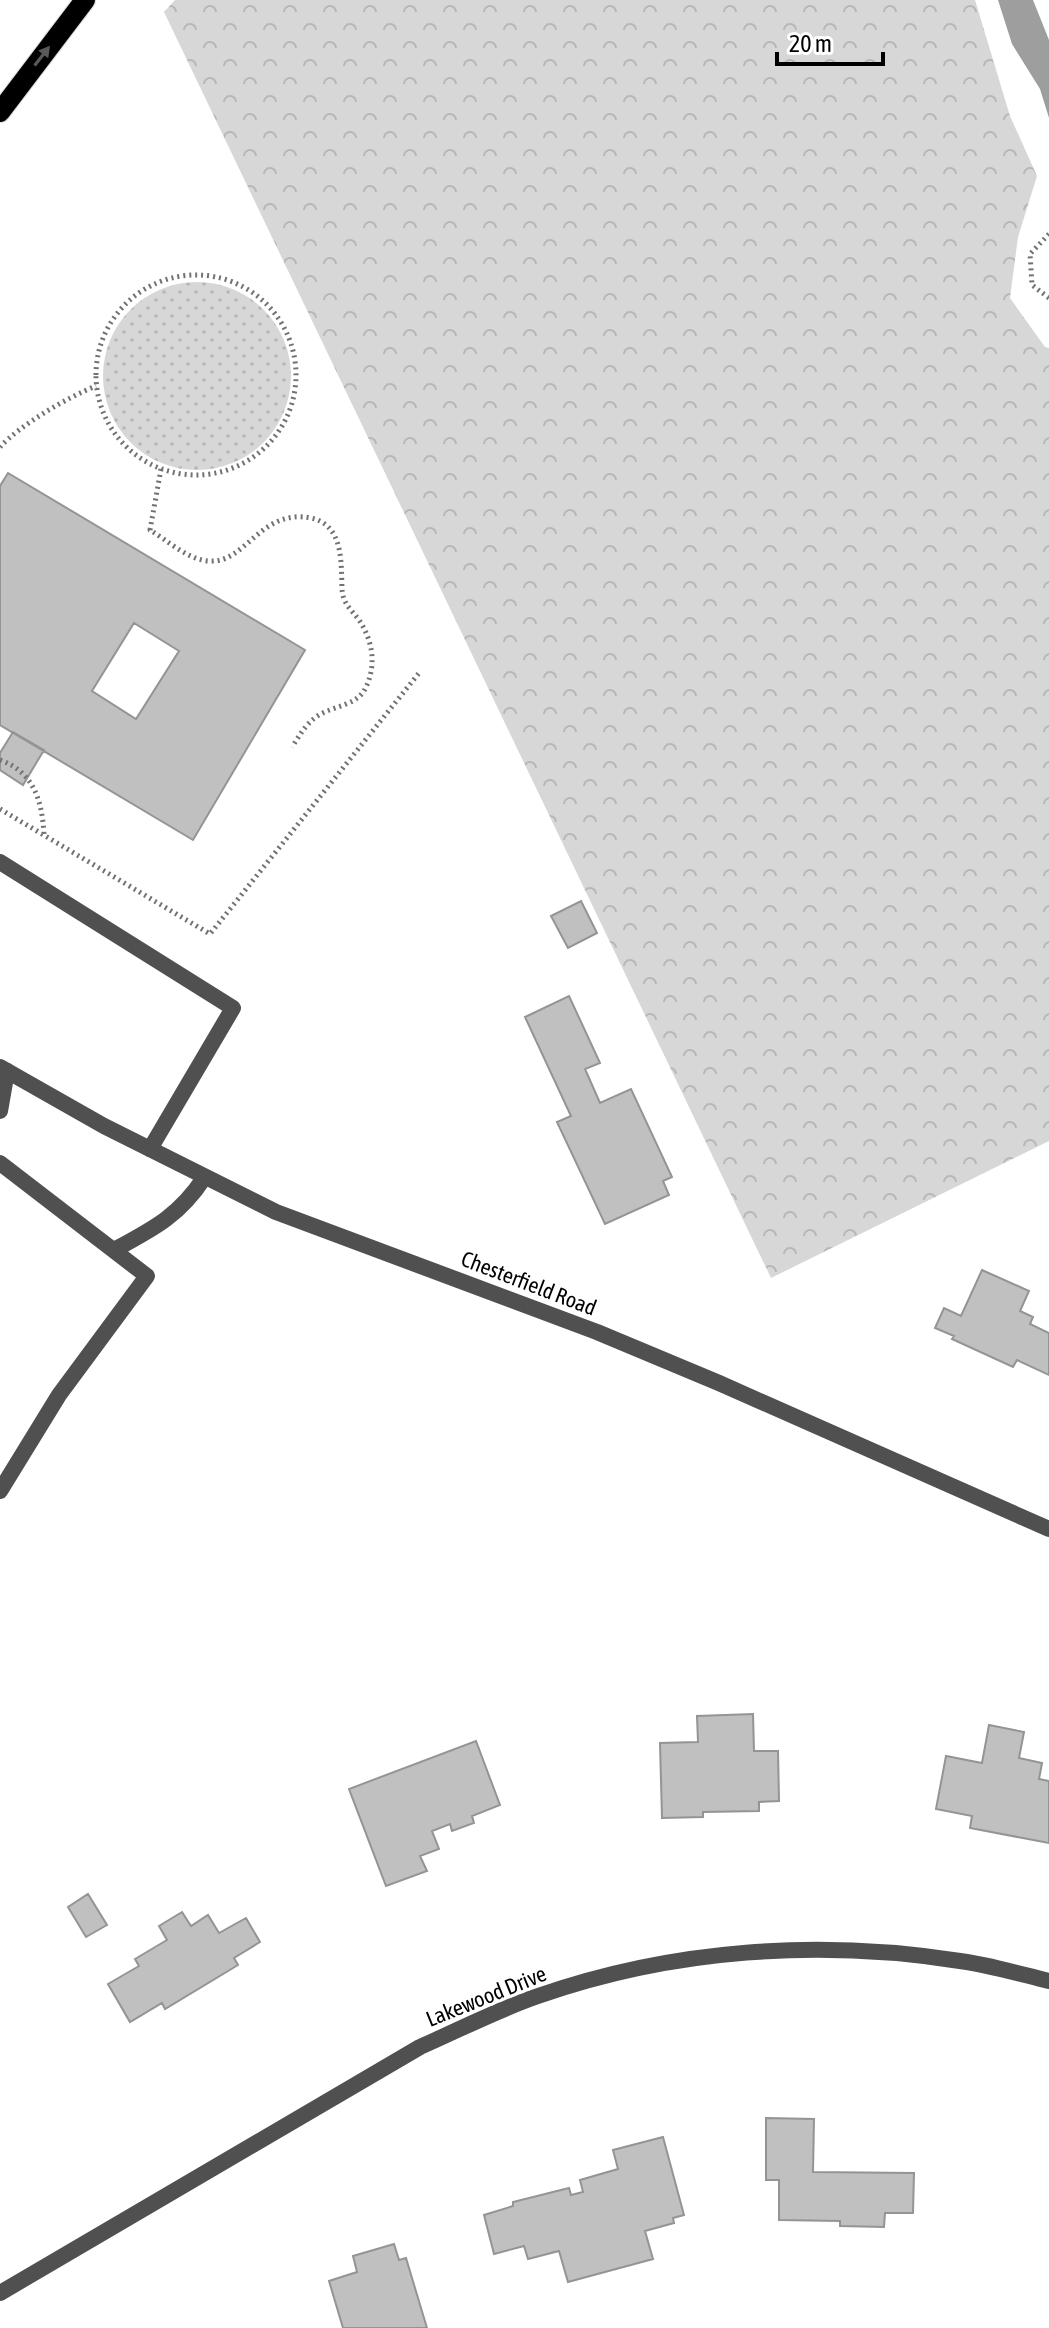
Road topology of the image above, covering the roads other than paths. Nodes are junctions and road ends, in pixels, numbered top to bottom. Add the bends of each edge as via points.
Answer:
1 (85, 0) edge
2 (0, 112) edge
3 (0, 862) edge
4 (4, 1069) edge
5 (0, 1111) edge
6 (150, 1149) junction
7 (0, 1163) edge
8 (204, 1178) junction
9 (114, 1250) junction
10 (0, 1491) edge
11 (1049, 1529) edge
12 (1049, 1981) edge
13 (0, 2293) edge

2 -> 1 main road
3 - 6 street via 233,1008
4 - 5 street
4 - 6 street, Chesterfield Road
6 - 8 street, Chesterfield Road
7 - 9 street
8 - 9 street via 161,1225
8 - 11 street, Chesterfield Road via 276,1212 610,1337
9 - 10 street via 147,1276 59,1395
12 - 13 street, Lakewood Drive via 962,1961 835,1949 736,1952 586,1981 485,2016 420,2047

